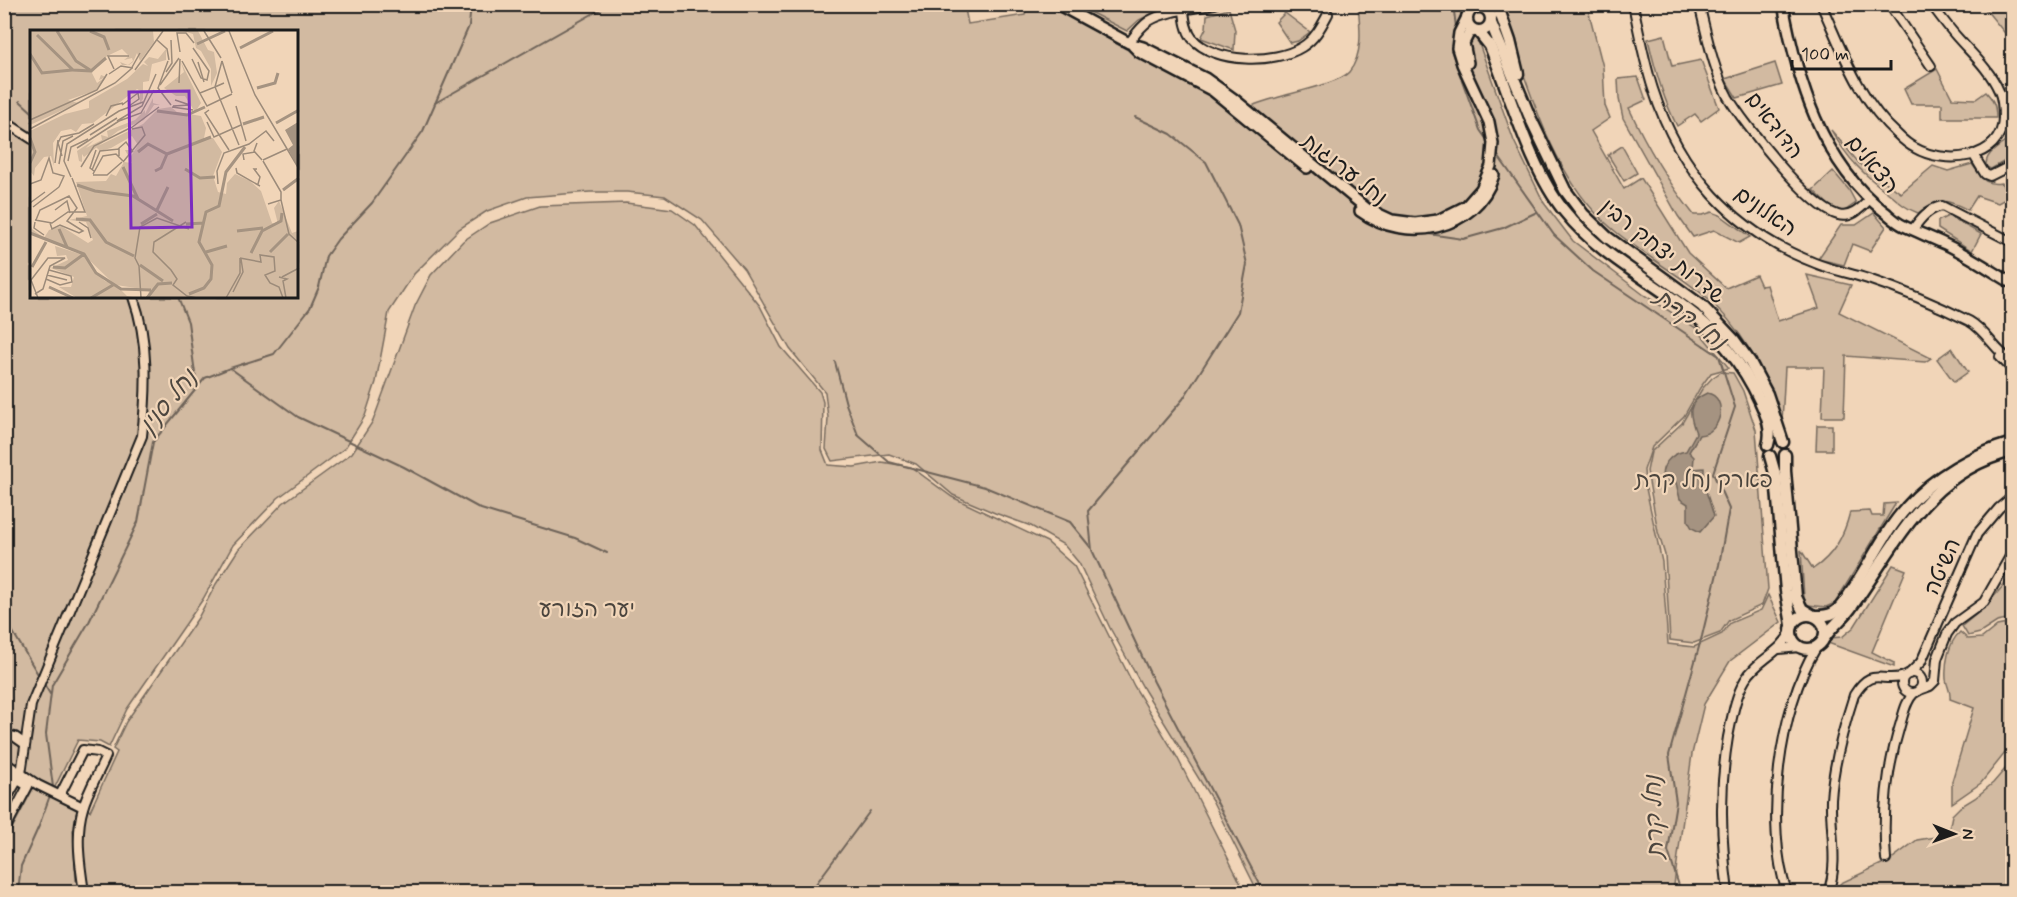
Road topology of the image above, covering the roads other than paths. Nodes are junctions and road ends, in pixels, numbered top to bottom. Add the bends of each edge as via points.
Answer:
1 (1057, 4) edge
2 (1215, 4) edge
3 (1633, 4) edge
4 (1699, 4) edge
5 (1784, 4) edge
6 (1821, 4) edge
7 (1889, 4) edge
8 (1932, 4) edge
9 (1490, 7) edge
10 (1469, 10) edge
11 (1184, 11) junction
12 (1328, 14) dead end
13 (1491, 23) junction
14 (1476, 31) junction
15 (1129, 43) junction
16 (1931, 66) dead end
17 (4, 121) edge
18 (1533, 123) junction
19 (30, 138) edge
20 (1973, 154) junction
21 (2013, 165) edge
22 (1869, 200) junction
23 (1913, 229) junction
24 (2013, 242) edge
25 (2013, 283) edge
26 (133, 298) edge
27 (1989, 337) junction
28 (2013, 361) edge
29 (2013, 369) edge
30 (1783, 442) junction
31 (2013, 443) edge
32 (1768, 445) junction
33 (2013, 451) edge
34 (1785, 455) junction
35 (1770, 456) junction
36 (2013, 497) edge
37 (2013, 553) edge
38 (1813, 615) junction
39 (1792, 628) junction
40 (1825, 637) junction
41 (1801, 648) junction
42 (1816, 648) junction
43 (1778, 649) junction
44 (1921, 662) junction
45 (1804, 668) junction
46 (1936, 672) junction
47 (1907, 675) junction
48 (1890, 677) junction
49 (1920, 678) junction
50 (1904, 688) junction
51 (1914, 694) junction
52 (4, 734) edge
53 (25, 744) junction
54 (4, 762) edge
55 (4, 774) edge
56 (19, 777) junction
57 (54, 793) junction
58 (4, 804) edge
59 (83, 807) junction
60 (4, 831) edge
61 (1886, 859) dead end
62 (84, 892) edge
63 (1728, 892) edge
64 (1787, 892) edge
65 (1828, 892) edge

1 - 15 street, נחל ערוגות
2 - 11 street
3 - 27 street, האלונים via 1647,70 1661,111 1683,154 1725,209 1797,256 1867,278 1956,315
4 - 22 street, הדודאים via 1728,97 1774,159 1827,210 1839,216 1856,212
5 - 22 street, הצאלים via 1799,71 1819,125 1844,169
6 - 20 street via 1868,102 1897,134 1934,155 1957,158
7 - 16 street
8 - 20 street via 1993,78 2000,94 2003,123 1998,136 1990,146
9 - 10 main road
9 - 13 main road
9 - 18 main road via 1510,41
10 - 14 main road via 1468,25
10 - 15 street, נחל ערוגות via 1457,48 1489,122 1491,166 1481,189 1466,206 1445,218 1424,223 1400,222 1372,212 1212,83
11 - 12 street via 1192,38 1227,57 1247,59 1301,49 1312,40
11 - 15 street via 1150,20
13 - 14 main road
13 - 18 main road, שדרות יצחק רבין
14 - 15 street, נחל ערוגות via 1468,33 1464,48 1496,123 1498,151 1493,178 1481,201 1469,212 1443,226 1416,230 1395,228 1370,218 1213,91
14 - 32 main road, שדרות יצחק רבין via 1490,46 1538,167 1564,211 1599,246 1684,307 1717,336 1759,398 1770,431
17 - 19 street
18 - 30 main road, שדרות יצחק רבין via 1557,176 1583,213 1607,237 1702,306 1734,340 1767,394
20 - 21 street via 1990,176
22 - 23 street, הצאלים
23 - 24 street via 1926,213 1942,206
23 - 25 street, הצאלים
26 - 53 street via 140,318 147,389 142,436 31,705
27 - 28 street, האלונים
27 - 29 street, האלונים via 2000,357
30 - 32 main road via 1774,440
30 - 34 main road via 1787,447
31 - 38 main road via 1971,459 1917,496 1896,520 1838,609 1828,615
32 - 35 main road
33 - 40 main road via 1979,464 1926,501 1852,607
34 - 35 main road via 1776,460
34 - 38 main road via 1795,591 1802,609
35 - 39 main road via 1776,477
36 - 44 street, השיטה via 1988,519 1974,540
37 - 46 street, השיטה via 1984,602 1955,623 1947,634
38 - 39 main road via 1800,617
38 - 40 main road via 1825,626
39 - 41 main road via 1794,642
39 - 43 street
40 - 42 main road
41 - 42 main road
41 - 43 street
41 - 45 street
42 - 45 street
43 - 63 street via 1744,681 1731,724 1720,806
44 - 47 street, השיטה
44 - 49 street, השיטה
45 - 64 street via 1787,725 1777,796 1778,860
46 - 49 street via 1930,681
46 - 51 street, השיטה via 1933,684
47 - 48 street
47 - 49 street
47 - 50 street
48 - 50 street
48 - 65 street via 1866,680 1850,706 1834,772 1834,867
49 - 51 street via 1922,684
50 - 51 street
51 - 61 street via 1887,782
52 - 53 street
53 - 56 street
54 - 56 street
55 - 56 street
56 - 57 street
56 - 58 street
56 - 60 street via 28,786
57 - 59 street
57 - 59 street via 82,750 98,752 106,756
59 - 62 street via 79,852

